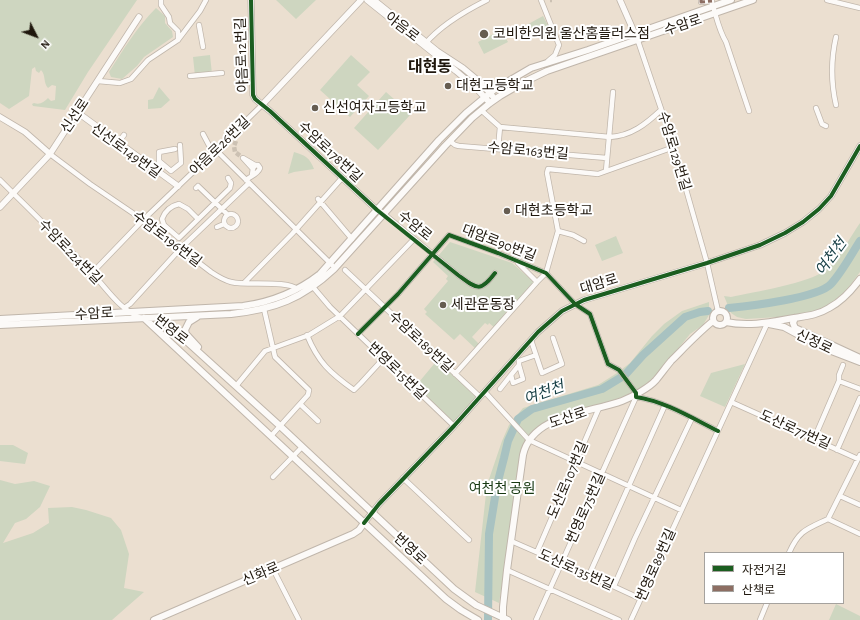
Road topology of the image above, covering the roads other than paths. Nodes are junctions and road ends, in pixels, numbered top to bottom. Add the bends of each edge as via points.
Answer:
1 (161, 0) edge
2 (206, 0) edge
3 (251, 0) edge
4 (361, 0) edge
5 (367, 0) edge
6 (487, 0) edge
7 (541, 0) edge
8 (620, 0) edge
9 (701, 0) edge
10 (731, 0) edge
11 (753, 0) edge
12 (827, 0) edge
13 (376, 1) edge
14 (712, 2) edge
15 (860, 8) edge
16 (715, 13) junction
17 (139, 17) dead end
18 (199, 25) dead end
19 (635, 34) junction
20 (836, 37) dead end
21 (178, 40) junction
22 (638, 40) junction
23 (426, 44) junction
24 (203, 47) dead end
25 (540, 65) junction
26 (222, 73) dead end
27 (190, 76) dead end
28 (98, 81) junction
29 (613, 92) dead end
30 (487, 95) junction
31 (492, 101) junction
32 (262, 105) junction
33 (836, 105) dead end
34 (816, 108) dead end
35 (481, 110) junction
36 (661, 110) junction
37 (749, 111) dead end
38 (77, 113) junction
39 (0, 117) edge
40 (826, 126) dead end
41 (500, 127) junction
42 (124, 134) dead end
43 (203, 134) dead end
44 (610, 138) junction
45 (450, 141) junction
46 (118, 143) junction
47 (180, 145) dead end
48 (860, 146) edge
49 (674, 147) junction
50 (175, 149) dead end
51 (498, 149) junction
52 (216, 150) junction
53 (50, 154) junction
54 (607, 158) junction
55 (159, 161) junction
56 (254, 167) dead end
57 (154, 168) junction
58 (606, 171) junction
59 (228, 178) dead end
60 (342, 178) junction
61 (0, 180) edge
62 (247, 182) junction
63 (177, 187) junction
64 (196, 188) dead end
65 (14, 193) junction
66 (319, 200) junction
67 (214, 203) junction
68 (0, 207) edge
69 (221, 209) junction
70 (377, 210) junction
71 (227, 214) junction
72 (384, 214) junction
73 (198, 219) junction
74 (143, 220) junction
75 (224, 224) junction
76 (217, 227) dead end
77 (296, 230) junction
78 (558, 231) junction
79 (352, 239) junction
80 (414, 239) junction
81 (584, 241) dead end
82 (181, 248) junction
83 (433, 254) junction
84 (517, 261) junction
85 (341, 263) junction
86 (707, 263) junction
87 (330, 264) junction
88 (344, 270) dead end
89 (92, 273) junction
90 (496, 273) dead end
91 (546, 273) junction
92 (860, 279) edge
93 (538, 282) junction
94 (244, 283) junction
95 (858, 285) edge
96 (313, 287) junction
97 (297, 289) junction
98 (366, 290) junction
99 (575, 304) junction
100 (385, 307) junction
101 (718, 307) junction
102 (264, 309) junction
103 (127, 310) junction
104 (142, 311) junction
105 (201, 316) junction
106 (340, 316) junction
107 (160, 318) junction
108 (796, 318) junction
109 (0, 319) edge
110 (144, 319) junction
111 (783, 320) junction
112 (713, 321) junction
113 (726, 322) junction
114 (767, 324) junction
115 (0, 326) edge
116 (795, 328) junction
117 (358, 334) junction
118 (306, 335) junction
119 (553, 338) dead end
120 (531, 340) junction
121 (188, 342) junction
122 (273, 349) junction
123 (179, 351) junction
124 (536, 355) junction
125 (860, 358) edge
126 (383, 359) junction
127 (860, 362) edge
128 (213, 365) junction
129 (843, 365) dead end
130 (519, 366) junction
131 (456, 374) junction
132 (511, 375) junction
133 (839, 381) junction
134 (236, 386) junction
135 (500, 389) dead end
136 (860, 389) edge
137 (485, 392) junction
138 (636, 395) junction
139 (480, 397) junction
140 (860, 398) edge
141 (731, 402) junction
142 (300, 404) junction
143 (665, 405) junction
144 (599, 408) junction
145 (692, 418) junction
146 (318, 421) dead end
147 (280, 426) junction
148 (454, 426) junction
149 (718, 431) junction
150 (271, 436) junction
151 (814, 439) junction
152 (529, 440) junction
153 (302, 447) junction
154 (838, 450) junction
155 (293, 456) junction
156 (859, 457) edge
157 (575, 462) junction
158 (324, 467) junction
159 (601, 474) junction
160 (274, 477) dead end
161 (315, 477) junction
162 (403, 478) junction
163 (628, 486) junction
164 (346, 488) junction
165 (840, 496) junction
166 (337, 498) junction
167 (654, 498) junction
168 (860, 505) edge
169 (681, 510) junction
170 (372, 513) junction
171 (828, 519) junction
172 (364, 523) junction
173 (860, 534) edge
174 (469, 540) dead end
175 (511, 541) junction
176 (536, 552) junction
177 (789, 552) edge
178 (562, 563) junction
179 (273, 568) junction
180 (507, 570) junction
181 (589, 575) junction
182 (614, 586) junction
183 (550, 589) junction
184 (641, 599) junction
185 (767, 604) edge
186 (475, 619) edge
187 (503, 619) edge
188 (154, 620) edge
189 (299, 620) edge
190 (536, 620) edge
191 (619, 620) edge
192 (631, 620) edge
193 (760, 620) edge

1 - 21 street via 170,23 178,31
2 - 21 street
3 - 32 street, 야음로12번길 via 253,95
4 - 32 street, 야음로26번길
5 - 23 street, 야음로
6 - 23 street via 470,9
7 - 25 street via 559,45 555,55
8 - 19 street
9 - 14 street
10 - 14 main road, 수암로
11 - 16 main road, 수암로
12 - 15 street
13 - 23 street, 야음로
14 - 16 street
14 - 19 main road, 수암로
16 - 22 main road, 수암로
16 - 37 street
17 - 28 street, 신선로
18 - 24 street
19 - 22 street
19 - 25 main road, 수암로
20 - 33 street via 832,54 833,94
21 - 28 street via 148,60 131,80 120,83
22 - 31 main road, 수암로 via 547,71
22 - 36 street, 수암로129번길
23 - 30 street, 야음로 via 481,83
25 - 30 main road, 수암로
26 - 27 street
28 - 38 street, 신선로
29 - 44 street
30 - 31 street, 야음로
30 - 70 main road, 수암로 via 466,112
31 - 35 main road, 수암로
32 - 52 street, 야음로26번길
32 - 60 street, 수암로178번길
34 - 40 street via 822,124
35 - 41 street
35 - 45 main road, 수암로
36 - 44 street via 638,129
36 - 49 street, 수암로129번길
38 - 46 street, 신선로149번길
38 - 53 street, 신선로
39 - 53 street via 25,132
41 - 44 street
41 - 51 street
42 - 46 street
43 - 52 street via 212,151
44 - 54 street
45 - 51 street, 수암로163번길 via 459,146
45 - 72 main road, 수암로
46 - 57 street
46 - 63 street, 신선로149번길
47 - 55 street via 181,163 171,171
48 - 86 street, 대암로 via 831,196 803,222 760,245
49 - 58 street
49 - 86 street, 수암로129번길
50 - 55 street via 159,152
51 - 54 street, 수암로163번길
52 - 62 street
52 - 63 street, 야음로26번길
53 - 65 street, 신선로
53 - 74 street, 수암로196번길
54 - 58 street
55 - 57 street
56 - 62 street via 259,166 259,170
57 - 63 street
58 - 78 street via 598,174 548,169
59 - 67 street via 231,185
60 - 66 street, 수암로178번길
60 - 70 street, 수암로178번길
61 - 65 street, 수암로224번길
62 - 69 street
62 - 77 street
63 - 74 street, 야음로26번길
64 - 67 street via 198,186
65 - 68 street, 신선로
65 - 89 street, 수암로224번길
66 - 77 street, 수암로178번길
66 - 79 street
67 - 69 street
67 - 73 street
69 - 71 street
69 - 82 street
70 - 72 street, 수암로178번길
70 - 79 main road, 수암로
71 - 75 street
71 - 75 street via 236,216 238,223 230,228
72 - 80 street, 수암로
72 - 85 main road, 수암로
73 - 73 street via 179,238 162,219 170,208 179,204
74 - 82 street, 수암로196번길
74 - 89 street, 야음로26번길
75 - 76 street
77 - 87 street
77 - 94 street, 수암로178번길
78 - 81 street
78 - 91 street
79 - 87 main road, 수암로
80 - 83 street, 수암로
80 - 98 street
82 - 94 street, 수암로196번길 via 217,276 230,282
82 - 103 street
83 - 84 street, 대암로90번길 via 449,235
83 - 90 street, 수암로 via 463,279 479,287 486,285
83 - 100 street, 대암로90번길
84 - 91 street, 대암로90번길
84 - 93 street
85 - 87 street
85 - 96 main road, 수암로
86 - 99 street, 대암로
86 - 101 street, 수암로129번길
87 - 97 main road, 수암로
88 - 98 street, 수암로189번길
89 - 103 street, 수암로224번길
91 - 93 street
91 - 99 street, 대암로90번길
92 - 95 main road
93 - 131 street
94 - 97 street, 수암로196번길 via 285,285
95 - 108 main road via 828,309
96 - 102 main road, 수암로 via 292,299
96 - 106 street, 번영로15번길
97 - 104 main road, 수암로 via 256,304
98 - 100 street, 수암로189번길
98 - 106 street
99 - 120 street, 대암로 via 550,320
99 - 138 street, 대암로90번길 via 590,314 608,364 619,370
100 - 117 street, 대암로90번길
100 - 131 street, 수암로189번길
101 - 112 main road via 713,315
101 - 113 main road via 726,314
102 - 105 main road, 수암로
102 - 122 street
103 - 104 main road, 수암로
103 - 109 main road, 수암로
103 - 110 street, 수암로224번길
104 - 107 main road, 번영로
104 - 110 main road, 번영로
105 - 107 main road, 수암로
105 - 128 main road via 189,322 185,332
106 - 117 street, 번영로15번길
106 - 118 street
107 - 110 main road, 수암로
107 - 121 main road, 번영로
108 - 111 main road
108 - 116 main road, 신정로 via 793,323
110 - 115 main road, 수암로
110 - 123 main road, 번영로
111 - 114 main road
111 - 116 main road
112 - 113 main road via 718,325
112 - 138 main road, 도산로 via 689,342 655,381
113 - 114 main road
114 - 127 main road, 신정로 via 784,327
114 - 141 street
116 - 125 main road, 신정로
117 - 126 street, 번영로15번길
118 - 122 street
118 - 126 street via 323,364 354,390
119 - 124 street via 562,364 542,373
120 - 124 street
120 - 137 street, 대암로
121 - 123 main road via 178,341 176,345
121 - 128 main road, 번영로
122 - 134 street via 265,352
122 - 142 street via 275,357 309,390
123 - 150 main road, 번영로
124 - 130 street via 519,361
126 - 148 street, 번영로15번길
128 - 134 main road, 번영로
129 - 133 street
130 - 132 street
130 - 132 street via 523,379 513,382
131 - 139 street, 수암로189번길
132 - 135 street
133 - 136 street
133 - 151 street
134 - 147 main road, 번영로
137 - 139 street, 대암로
137 - 152 street
138 - 143 street
138 - 144 main road, 도산로
138 - 159 street, 번영로75번길
139 - 148 street, 대암로
140 - 154 street
141 - 149 street
141 - 151 street, 도산로77번길
142 - 146 street
142 - 147 street
143 - 145 street
143 - 163 street
144 - 152 main road, 도산로 via 556,420 536,432
144 - 157 street, 도산로107번길
145 - 149 street
145 - 167 street
147 - 150 street
147 - 153 main road, 번영로
148 - 162 street, 대암로
149 - 169 street
150 - 155 main road, 번영로
151 - 154 street, 도산로77번길
152 - 157 street
152 - 175 main road via 523,455
153 - 155 street
153 - 158 main road, 번영로
154 - 156 street, 도산로77번길
155 - 160 street
155 - 161 main road, 번영로
156 - 165 street
157 - 159 street
157 - 176 street, 도산로107번길
158 - 161 main road via 315,468
158 - 164 main road, 번영로
159 - 163 street
159 - 178 street, 번영로75번길
161 - 166 main road, 번영로
162 - 170 street, 대암로
162 - 174 street
163 - 167 street
163 - 181 street
164 - 166 main road via 345,497
164 - 170 main road, 번영로
165 - 168 street
165 - 171 street
166 - 172 main road, 번영로
167 - 169 street
167 - 182 street
169 - 184 street, 번영로89번길
170 - 172 street, 대암로
170 - 187 main road, 번영로 via 454,589 476,605
171 - 173 street
171 - 177 street via 803,532
172 - 179 main road, 신화로 via 353,534
172 - 186 main road, 번영로 via 446,599
175 - 176 street, 도산로135번길
175 - 180 main road
176 - 178 street, 도산로135번길
178 - 181 street, 도산로135번길
178 - 183 street, 번영로75번길
179 - 188 main road, 신화로
179 - 189 street
180 - 183 street
180 - 187 main road
181 - 182 street, 도산로135번길
182 - 184 street, 도산로135번길
183 - 190 street, 번영로75번길
183 - 191 street
184 - 192 street, 번영로89번길
185 - 193 street

